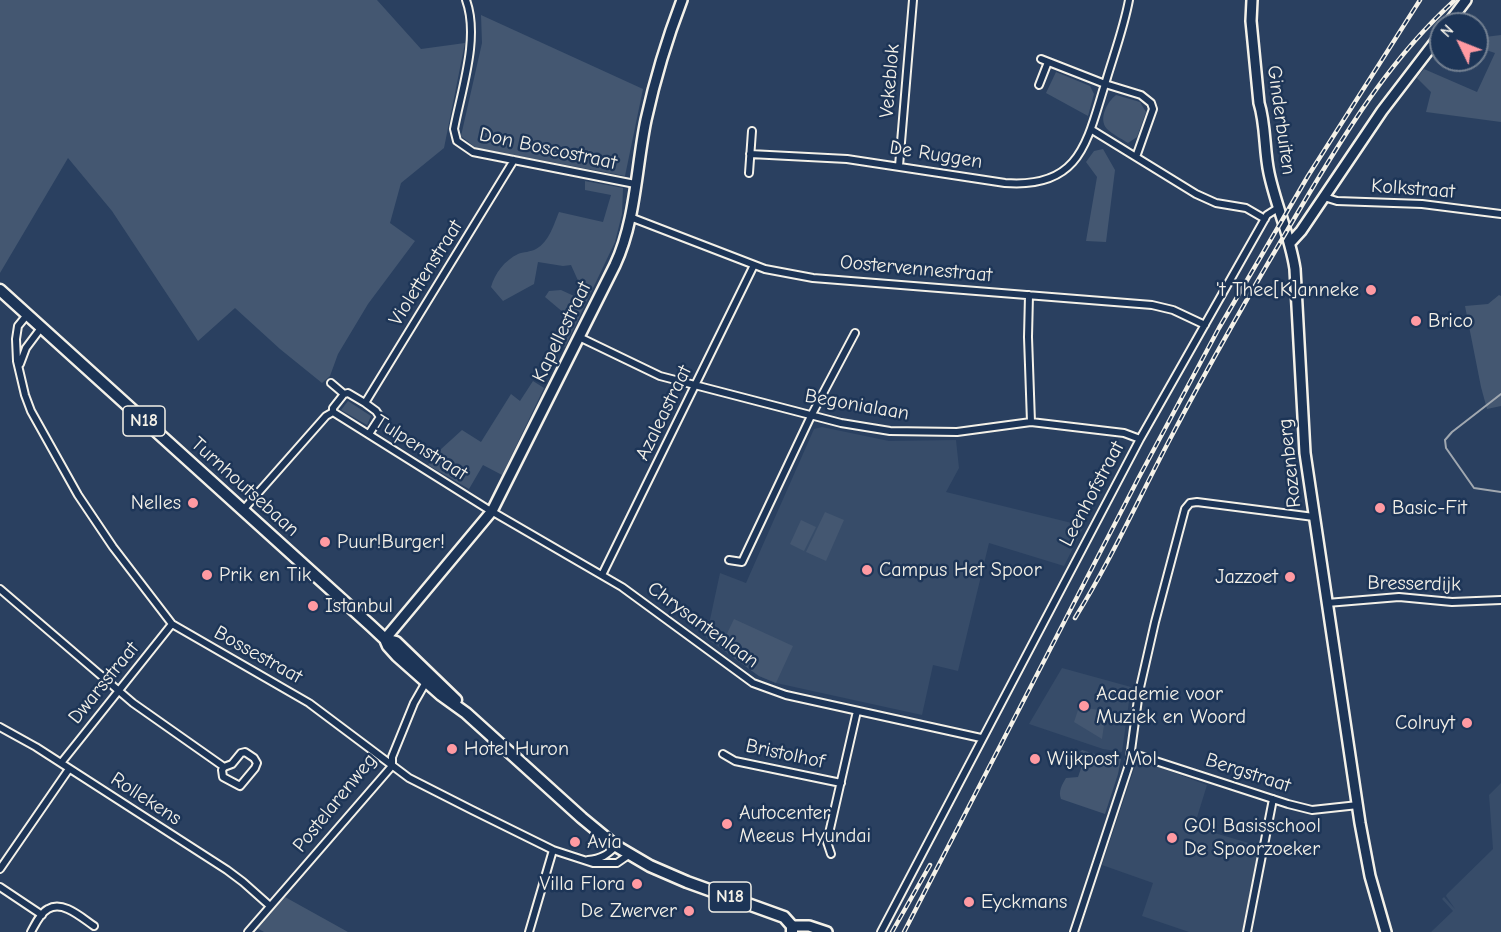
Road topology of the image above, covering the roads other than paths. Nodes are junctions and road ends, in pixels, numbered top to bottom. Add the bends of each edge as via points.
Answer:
1 (466, 0) edge
2 (682, 0) edge
3 (913, 0) edge
4 (1129, 0) edge
5 (1252, 0) edge
6 (1429, 50) edge
7 (1041, 59) dead end
8 (1048, 62) junction
9 (1105, 84) junction
10 (1039, 85) dead end
11 (1092, 130) junction
12 (752, 131) dead end
13 (750, 154) junction
14 (1136, 157) junction
15 (514, 160) junction
16 (899, 166) junction
17 (749, 173) dead end
18 (635, 184) junction
19 (1323, 197) junction
20 (1278, 208) junction
21 (1501, 214) edge
22 (630, 217) junction
23 (1265, 219) junction
24 (1290, 243) junction
25 (754, 265) junction
26 (0, 290) edge
27 (1029, 295) junction
28 (27, 315) junction
29 (1205, 325) junction
30 (41, 328) junction
31 (855, 333) dead end
32 (579, 337) junction
33 (20, 368) junction
34 (331, 383) dead end
35 (696, 386) junction
36 (344, 394) junction
37 (365, 403) junction
38 (333, 412) junction
39 (811, 416) junction
40 (1031, 422) junction
41 (369, 434) junction
42 (1140, 439) junction
43 (243, 510) junction
44 (492, 511) junction
45 (1314, 517) junction
46 (729, 560) dead end
47 (602, 575) junction
48 (0, 589) edge
49 (1501, 600) edge
50 (1327, 603) junction
51 (172, 624) junction
52 (385, 639) junction
53 (426, 682) junction
54 (119, 690) junction
55 (857, 711) junction
56 (466, 712) junction
57 (0, 727) edge
58 (981, 738) junction
59 (1131, 753) junction
60 (723, 754) dead end
61 (61, 763) junction
62 (392, 766) junction
63 (225, 767) junction
64 (69, 769) junction
65 (841, 783) junction
66 (1273, 799) junction
67 (1358, 806) junction
68 (616, 846) junction
69 (553, 850) junction
70 (630, 854) junction
71 (831, 854) dead end
72 (588, 860) junction
73 (0, 869) edge
74 (0, 887) edge
75 (270, 906) junction
76 (42, 915) junction
77 (94, 926) dead end
78 (792, 929) edge
79 (31, 932) edge
80 (248, 932) edge
81 (529, 932) edge
82 (827, 932) edge
83 (881, 932) edge
84 (1074, 932) edge
85 (1247, 932) edge
86 (1386, 932) edge

1 - 15 street, Don Boscostraat via 470,45 454,129 457,141 473,152
2 - 18 street, Kapellestraat via 659,69
3 - 16 street, Vekeblok
4 - 9 street, De Ruggen
5 - 20 street, Ginderbuiten via 1259,103
6 - 19 street
7 - 8 street
8 - 9 street
8 - 10 street
9 - 11 street, De Ruggen
9 - 14 street via 1142,95 1151,103 1153,109
11 - 14 street
11 - 16 street, De Ruggen via 1081,152 1066,169 1044,181 1025,185
12 - 13 street
13 - 16 street, De Ruggen
13 - 17 street
14 - 23 street via 1196,194 1223,205 1246,208
15 - 18 street, Don Boscostraat
15 - 37 street, Violettenstraat
18 - 22 street, Kapellestraat
19 - 21 street, Kolkstraat
19 - 24 street
20 - 23 street, Leenhofstraat
20 - 24 street, Ginderbuiten
22 - 25 street, Oostervennestraat
22 - 32 street, Kapellestraat via 624,246
23 - 29 street, Leenhofstraat
24 - 45 street, Rozenberg via 1298,292 1305,453
25 - 27 street, Oostervennestraat via 813,278
25 - 35 street, Azaleastraat
26 - 28 main road, Turnhoutsebaan / N18
27 - 29 street, Oostervennestraat via 1164,307
27 - 40 street
28 - 30 main road, Turnhoutsebaan / N18
28 - 33 street, Bossestraat via 18,326 16,339
29 - 42 street, Leenhofstraat
30 - 33 street via 26,348
30 - 43 main road, Turnhoutsebaan / N18
31 - 39 street
32 - 35 street, Begonialaan via 644,370
32 - 44 street, Kapellestraat
33 - 51 street, Bossestraat via 31,411 78,495
34 - 36 street
35 - 39 street, Begonialaan
35 - 47 street, Azaleastraat
36 - 37 street
36 - 38 street
37 - 41 street via 380,417
38 - 41 street, Tulpenstraat
38 - 43 street
39 - 40 street, Begonialaan via 910,432 957,432
39 - 46 street via 742,562
40 - 42 street, Begonialaan via 1124,433
41 - 44 street, Tulpenstraat
42 - 58 street, Leenhofstraat
43 - 52 main road, Turnhoutsebaan / N18
44 - 47 street, Chrysantenlaan
44 - 52 street, Kapellestraat
45 - 50 street, Rozenberg
45 - 59 street via 1197,502 1185,509 1155,622 1134,717
47 - 55 street, Chrysantenlaan via 753,683 786,695
48 - 54 street
49 - 50 street, Bresserdijk via 1452,602 1399,597
50 - 67 street, Rozenberg
51 - 54 street, Dwarsstraat
51 - 62 street, Bossestraat via 309,703
52 - 53 main road, Turnhoutsebaan / N18 via 390,650
52 - 56 main road, Turnhoutsebaan / N18 via 407,651
53 - 56 main road, Turnhoutsebaan / N18
53 - 62 street, Postelarenweg via 392,757
54 - 61 street, Dwarsstraat
54 - 63 street
55 - 58 street, Chrysantenlaan
55 - 65 street, Bristolhof
56 - 68 main road, Turnhoutsebaan / N18
57 - 61 street, Rollekens
58 - 83 street, Leenhofstraat
59 - 66 street, Bergstraat
59 - 84 street
60 - 65 street, Bristolhof
61 - 64 street, Rollekens
62 - 69 street, Bossestraat
62 - 75 street, Postelarenweg
63 - 63 street via 223,777 240,786 257,763 245,752
64 - 73 street
64 - 75 street, Rollekens via 235,876
65 - 71 street, Bristolhof via 827,842
66 - 67 street, Bergstraat via 1312,810
66 - 85 street
67 - 86 street, Rozenberg via 1370,876
68 - 70 main road, Turnhoutsebaan / N18
68 - 72 street via 599,859
69 - 72 street, Bossestraat
69 - 81 street
70 - 72 street, Bossestraat via 617,863
70 - 78 main road, Turnhoutsebaan / N18 via 687,882 784,917
74 - 76 street
75 - 80 street, Postelarenweg
76 - 77 street via 46,909 61,906
76 - 79 street
78 - 82 street, Turnhoutsebaan / N18 via 809,926

